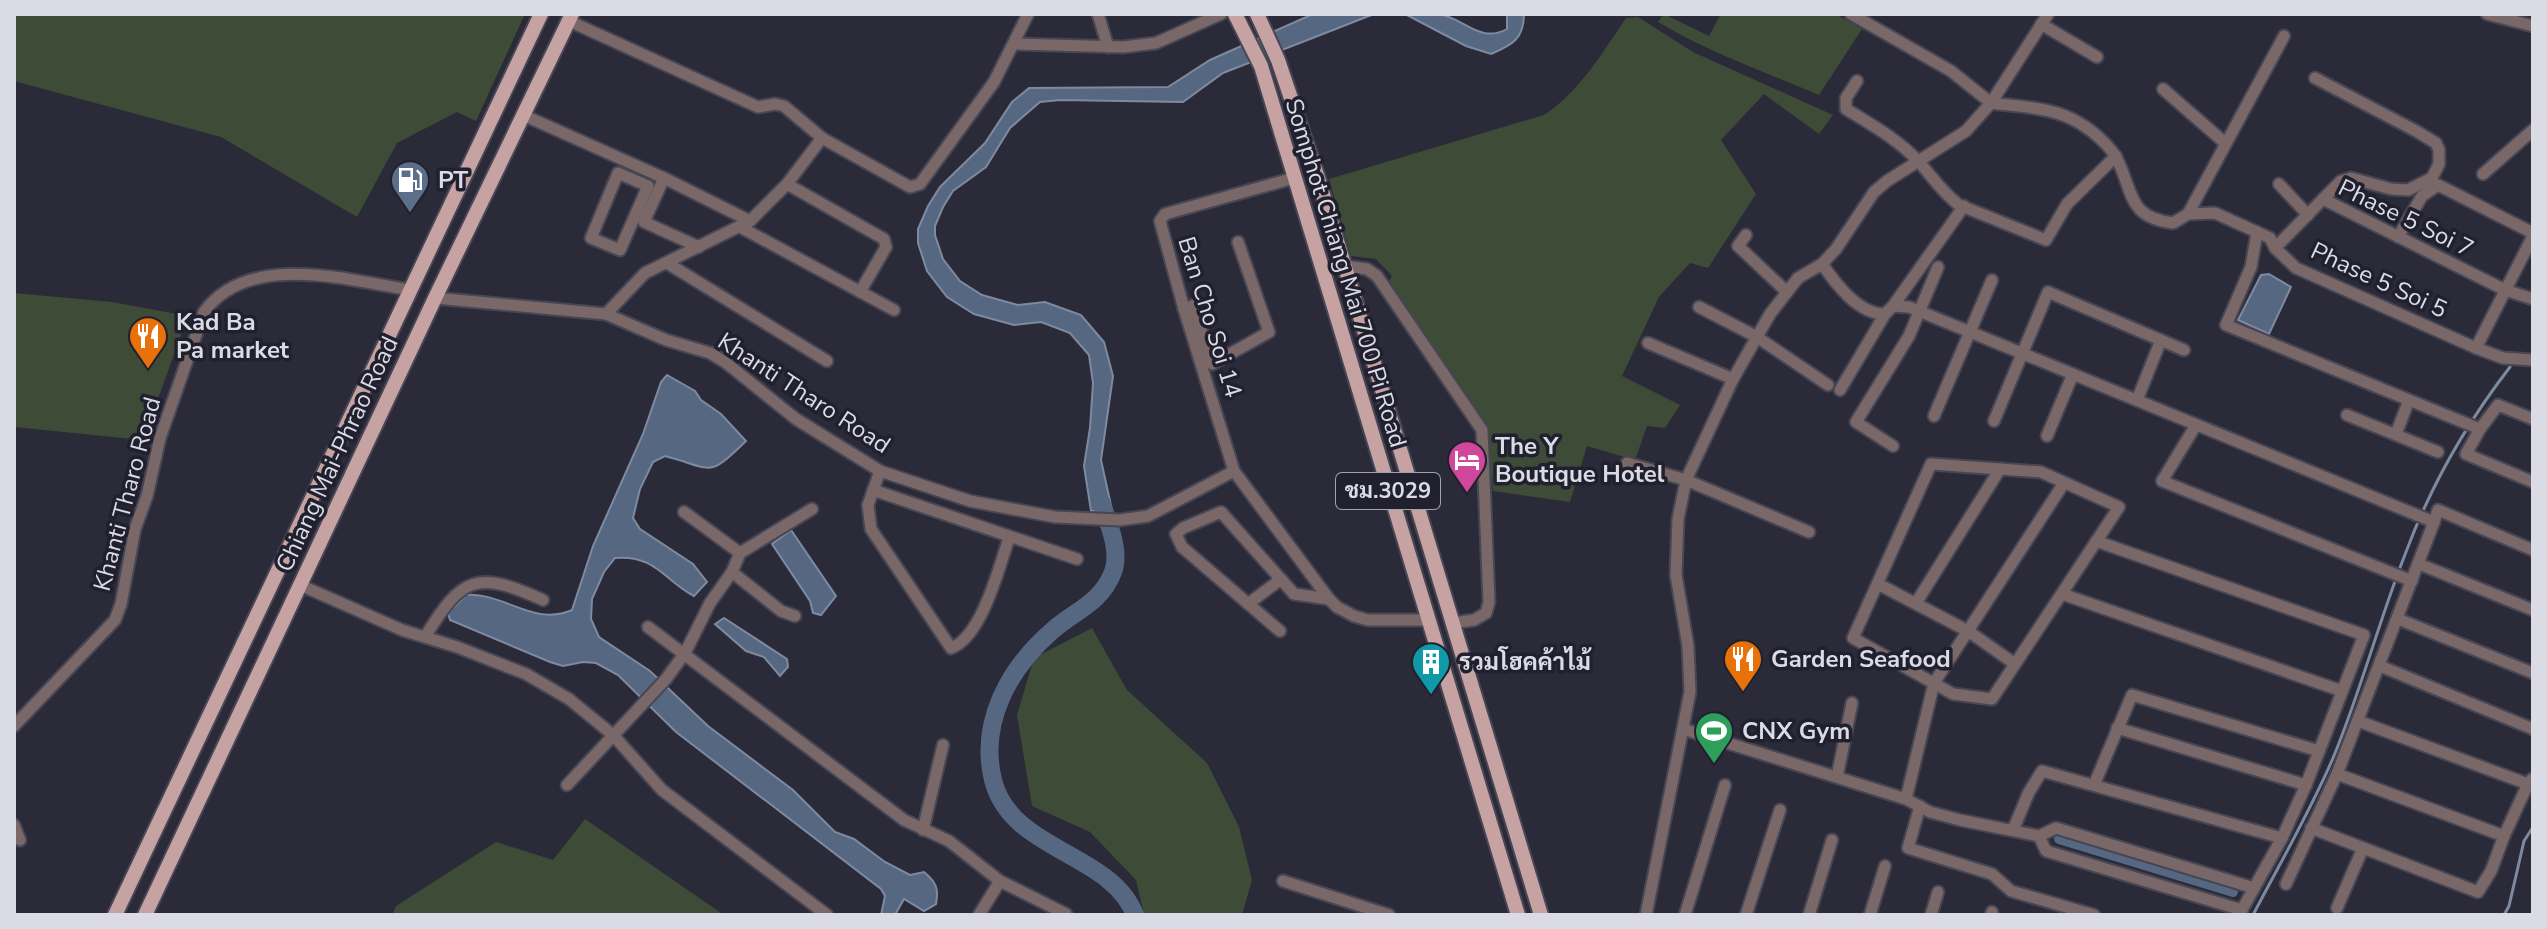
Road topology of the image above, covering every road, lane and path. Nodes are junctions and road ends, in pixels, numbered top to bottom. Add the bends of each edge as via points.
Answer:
1 (541, 14) edge
2 (1028, 14) edge
3 (1098, 14) edge
4 (1221, 14) edge
5 (1235, 14) edge
6 (1257, 14) edge
7 (1851, 14) edge
8 (2487, 14) edge
9 (571, 18) edge
10 (2044, 19) edge
11 (2533, 26) edge
12 (2284, 36) dead end
13 (1014, 44) junction
14 (1108, 47) junction
15 (2097, 57) dead end
16 (2315, 78) dead end
17 (1857, 81) dead end
18 (2163, 89) dead end
19 (1991, 103) junction
20 (523, 115) junction
21 (2533, 130) edge
22 (822, 138) junction
23 (2225, 143) junction
24 (2116, 156) junction
25 (624, 160) junction
26 (1919, 162) junction
27 (618, 173) junction
28 (2483, 174) dead end
29 (664, 178) junction
30 (1294, 178) junction
31 (787, 184) junction
32 (2279, 184) dead end
33 (2323, 199) junction
34 (1964, 206) junction
35 (2188, 214) junction
36 (2308, 215) junction
37 (745, 224) junction
38 (2257, 232) junction
39 (2533, 234) edge
40 (1746, 235) dead end
41 (2398, 237) junction
42 (1238, 242) dead end
43 (699, 247) junction
44 (2275, 248) junction
45 (667, 263) junction
46 (1822, 264) junction
47 (1345, 266) junction
48 (1938, 267) dead end
49 (1992, 280) dead end
50 (410, 290) junction
51 (2505, 290) junction
52 (860, 292) junction
53 (1787, 292) junction
54 (435, 298) junction
55 (2533, 299) edge
56 (1699, 307) dead end
57 (1184, 309) junction
58 (894, 310) dead end
59 (1889, 310) junction
60 (1919, 311) junction
61 (606, 314) junction
62 (1970, 332) junction
63 (1757, 337) junction
64 (2161, 340) junction
65 (1648, 343) dead end
66 (2476, 348) junction
67 (2184, 350) dead end
68 (2022, 353) junction
69 (2533, 360) edge
70 (827, 361) dead end
71 (2073, 374) junction
72 (1733, 379) junction
73 (1828, 385) dead end
74 (1840, 390) dead end
75 (2137, 400) junction
76 (2409, 400) junction
77 (2347, 415) dead end
78 (1934, 416) dead end
79 (2533, 419) edge
80 (1994, 421) dead end
81 (2196, 425) junction
82 (2480, 429) junction
83 (2396, 434) junction
84 (2047, 436) dead end
85 (1893, 446) dead end
86 (2438, 452) dead end
87 (1627, 463) dead end
88 (2000, 469) junction
89 (880, 471) junction
90 (1234, 471) junction
91 (1686, 480) junction
92 (2533, 482) edge
93 (2064, 483) junction
94 (873, 490) junction
95 (812, 509) dead end
96 (684, 512) dead end
97 (2425, 519) junction
98 (1809, 532) dead end
99 (1009, 538) junction
100 (2096, 541) junction
101 (2533, 550) edge
102 (740, 553) junction
103 (1077, 559) dead end
104 (2419, 564) junction
105 (732, 572) junction
106 (2403, 578) junction
107 (1281, 579) junction
108 (1878, 584) junction
109 (300, 585) junction
110 (2062, 594) junction
111 (1329, 599) junction
112 (543, 600) dead end
113 (1916, 603) junction
114 (1248, 604) junction
115 (2533, 610) edge
116 (795, 616) dead end
117 (2398, 619) junction
118 (1427, 620) junction
119 (1453, 623) junction
120 (648, 627) dead end
121 (1280, 631) dead end
122 (1968, 631) junction
123 (425, 637) junction
124 (685, 653) junction
125 (2015, 664) junction
126 (2380, 666) junction
127 (2533, 673) edge
128 (1934, 683) junction
129 (2342, 691) junction
130 (1852, 703) dead end
131 (2358, 721) junction
132 (14, 726) edge
133 (2117, 728) junction
134 (1683, 729) junction
135 (2533, 729) edge
136 (613, 735) junction
137 (943, 745) dead end
138 (2319, 751) junction
139 (2337, 774) junction
140 (1837, 777) junction
141 (2530, 781) edge
142 (567, 785) dead end
143 (1725, 785) dead end
144 (2094, 785) junction
145 (2306, 785) junction
146 (1906, 799) junction
147 (1920, 806) junction
148 (1780, 810) dead end
149 (14, 825) edge
150 (2311, 828) junction
151 (923, 830) junction
152 (2013, 830) junction
153 (2039, 836) junction
154 (2504, 836) junction
155 (2282, 838) junction
156 (20, 840) dead end
157 (1832, 840) dead end
158 (2363, 848) junction
159 (1885, 866) dead end
160 (1000, 881) junction
161 (1283, 881) dead end
162 (2286, 884) dead end
163 (2254, 888) junction
164 (1938, 892) dead end
165 (2337, 908) dead end
166 (2240, 912) edge
167 (1066, 914) edge
168 (115, 915) edge
169 (145, 915) edge
170 (827, 915) edge
171 (979, 915) edge
172 (1389, 915) edge
173 (1518, 915) edge
174 (1541, 915) edge
175 (1646, 915) edge
176 (1685, 915) edge
177 (1746, 915) edge
178 (1809, 915) edge
179 (1870, 915) edge
180 (1931, 915) edge
181 (2094, 915) edge

1 - 50 main road, Chiang Mai-Phrao Road
2 - 13 street
3 - 14 street
4 - 14 street via 1156,43
5 - 30 main road, Somphot Chiang Mai 700 Pi Road / ชม.3029 via 1261,66
6 - 47 main road, Somphot Chiang Mai 700 Pi Road / ชม.3029 via 1278,60
7 - 19 street via 1951,71
8 - 11 street
9 - 20 main road, Chiang Mai-Phrao Road
9 - 22 street via 758,107 784,106
10 - 15 street
10 - 19 street
12 - 23 street
13 - 14 street
13 - 22 street via 994,82 920,184 910,187
16 - 33 street via 2416,131 2439,150 2432,178 2408,190 2351,178
17 - 26 street via 1846,98 1846,109
18 - 23 street
19 - 24 street, Phase 5 Soi 5 via 2064,116
19 - 26 street via 1966,131
20 - 25 street
20 - 54 main road, Chiang Mai-Phrao Road
21 - 28 street
22 - 31 street
23 - 35 street
24 - 34 street via 2067,204 2046,240
24 - 35 street, Phase 5 Soi 5 via 2136,208 2156,221 2173,223
25 - 27 street
25 - 29 street
26 - 34 street via 1949,198
26 - 46 street via 1874,192
27 - 27 street via 648,186 620,250 591,238
29 - 37 street
29 - 43 street via 644,222
30 - 57 street, Ban Cho Soi 14 via 1165,214 1162,234
30 - 118 main road, Somphot Chiang Mai 700 Pi Road / ชม.3029
31 - 37 street
31 - 52 street via 884,239 886,247
32 - 36 street
33 - 36 street, Phase 5 Soi 7
33 - 41 street, Phase 5 Soi 7
34 - 59 street
35 - 38 street, Phase 5 Soi 5 via 2215,213
36 - 44 street, Phase 5 Soi 7
37 - 43 street
37 - 52 street
38 - 44 street, Phase 5 Soi 5 via 2270,238
38 - 76 street via 2251,267 2226,325
39 - 41 street via 2438,185 2422,196
39 - 51 street
40 - 53 street via 1738,246
41 - 51 street, Phase 5 Soi 7
42 - 57 street via 1269,332 1212,364 1194,305
43 - 45 street
44 - 66 street, Phase 5 Soi 5 via 2296,268
45 - 61 street via 635,282
45 - 70 street
46 - 53 street via 1798,278
46 - 59 street via 1852,300 1874,314
47 - 119 main road, Somphot Chiang Mai 700 Pi Road / ชม.3029
47 - 119 street via 1377,276 1482,430 1489,602 1486,613 1474,620
48 - 60 street
49 - 62 street
50 - 54 main road
50 - 132 street, Khanti Tharo Road via 296,274 242,284 212,301 160,438 115,620
50 - 168 main road, Chiang Mai-Phrao Road
51 - 55 street, Phase 5 Soi 7
51 - 66 street
52 - 58 street
53 - 63 street
54 - 61 street, Khanti Tharo Road
54 - 109 main road, Chiang Mai-Phrao Road
56 - 63 street
57 - 90 street, Ban Cho Soi 14
59 - 60 street
59 - 74 street
60 - 62 street
60 - 85 street via 1856,422
61 - 89 street, Khanti Tharo Road via 710,353 796,419
62 - 68 street
62 - 78 street
63 - 72 street
63 - 73 street
64 - 67 street
64 - 68 street via 2048,292
64 - 75 street
65 - 72 street
66 - 69 street, Phase 5 Soi 5 via 2503,358
68 - 71 street
68 - 80 street
71 - 75 street
71 - 84 street
72 - 91 street
75 - 81 street
76 - 82 street
76 - 83 street
77 - 83 street
79 - 82 street via 2498,405
81 - 97 street
81 - 106 street via 2162,481
82 - 92 street via 2466,454
83 - 86 street
87 - 91 street
88 - 93 street via 2041,472
88 - 108 street via 1931,464
88 - 113 street
89 - 90 street, Khanti Tharo Road via 970,501 1055,517 1120,520 1148,516
89 - 94 street
90 - 111 street, Ban Cho Soi 14
91 - 98 street
91 - 134 street via 1676,575 1688,646 1690,692
93 - 100 street via 2119,507
93 - 122 street
94 - 99 street
94 - 99 street via 868,505 871,529 951,648 961,644 981,615
95 - 102 street
96 - 102 street
97 - 101 street via 2438,510
97 - 104 street
99 - 103 street
100 - 110 street
100 - 129 street via 2364,635
102 - 105 street
104 - 106 street
104 - 115 street
105 - 116 street
105 - 124 street
106 - 117 street
107 - 111 street via 1294,594
107 - 114 street
107 - 114 street via 1221,512 1176,534 1182,547
108 - 113 street
108 - 128 street via 1853,638
109 - 123 street
109 - 169 main road, Chiang Mai-Phrao Road
110 - 125 street
110 - 129 street
111 - 118 street via 1368,620
112 - 123 street via 492,581 476,584 446,602
113 - 122 street
114 - 121 street
117 - 126 street
117 - 127 street
118 - 173 main road, Somphot Chiang Mai 700 Pi Road / ชม.3029
119 - 174 main road, Somphot Chiang Mai 700 Pi Road / ชม.3029
120 - 124 street
122 - 125 street
122 - 128 street
123 - 136 street via 526,674 569,699
124 - 136 street
124 - 151 street
125 - 128 street via 1992,699 1953,694
126 - 131 street
126 - 135 street
128 - 146 street
129 - 138 street
130 - 140 street
131 - 139 street
131 - 141 street
133 - 138 street via 2132,695
133 - 144 street
133 - 145 street
134 - 140 street
134 - 175 street
136 - 142 street
136 - 170 street via 662,790
137 - 151 street
138 - 145 street
139 - 150 street
139 - 154 street
140 - 146 street
141 - 154 street
143 - 176 street
144 - 152 street via 2042,771
144 - 155 street
145 - 155 street
146 - 147 street
147 - 152 street
147 - 181 street via 1908,848 1992,874 2011,891
148 - 177 street
149 - 156 street
150 - 158 street
150 - 162 street
151 - 160 street via 949,841
152 - 153 street
153 - 163 street via 2056,828
153 - 166 street via 2046,851
154 - 158 street via 2478,892
155 - 163 street
157 - 178 street
158 - 165 street
159 - 179 street
160 - 167 street
160 - 171 street
161 - 172 street
163 - 166 street
164 - 180 street

